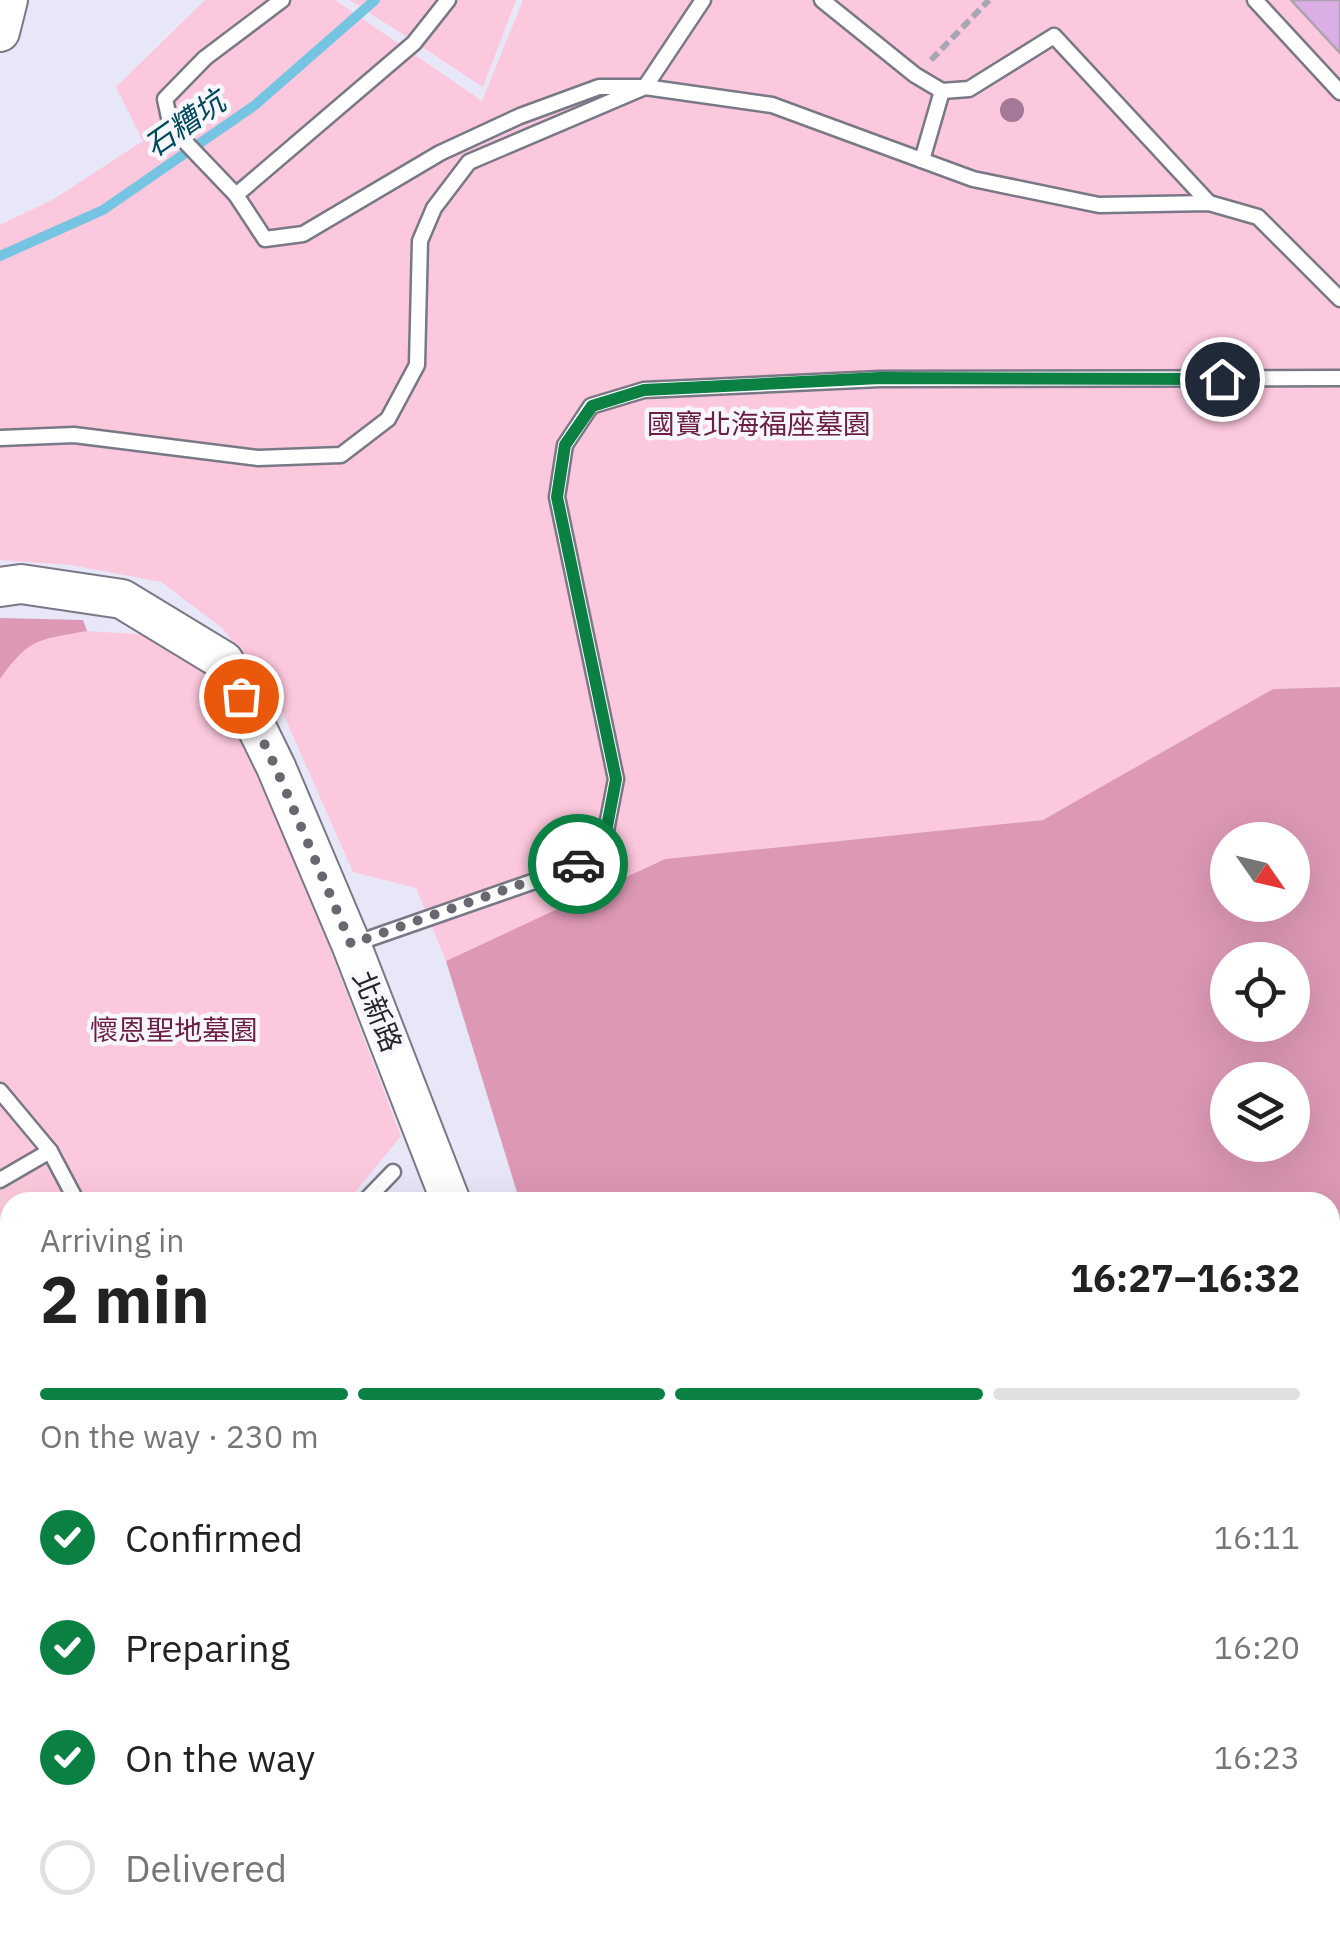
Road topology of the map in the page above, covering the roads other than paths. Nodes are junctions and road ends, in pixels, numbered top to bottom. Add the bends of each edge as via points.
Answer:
1 (8, 0) edge
2 (282, 0) edge
3 (448, 0) edge
4 (703, 0) edge
5 (822, 0) edge
6 (1255, 0) edge
7 (0, 32) edge
8 (645, 88) junction
9 (942, 91) junction
10 (1340, 92) edge
11 (922, 160) junction
12 (236, 195) junction
13 (1209, 203) junction
14 (1340, 299) edge
15 (1340, 378) edge
16 (0, 438) edge
17 (0, 587) edge
18 (351, 944) junction
19 (0, 1091) edge
20 (50, 1150) junction
21 (393, 1172) dead end
22 (0, 1180) edge
23 (72, 1192) edge
24 (374, 1192) edge
25 (447, 1192) edge

1 - 7 main road
2 - 12 lane via 165,98 171,127
3 - 12 lane via 414,42
4 - 8 lane
5 - 9 lane
6 - 10 lane
8 - 11 lane via 772,105
8 - 12 lane via 599,87 520,116 440,153 303,234 265,239
8 - 16 lane via 469,162 434,208 420,241 418,366 388,420 341,455 258,458 74,435
9 - 11 lane
9 - 13 lane via 969,89 1054,36
11 - 13 lane via 973,179 1099,205
13 - 14 lane via 1258,217
15 - 18 lane via 880,378 644,390 592,406 565,445 557,497 616,779 606,832 575,867
17 - 18 main road, 北新路 via 122,599 224,661
18 - 25 main road, 北新路
19 - 20 lane
20 - 22 lane
20 - 23 lane
21 - 24 lane

